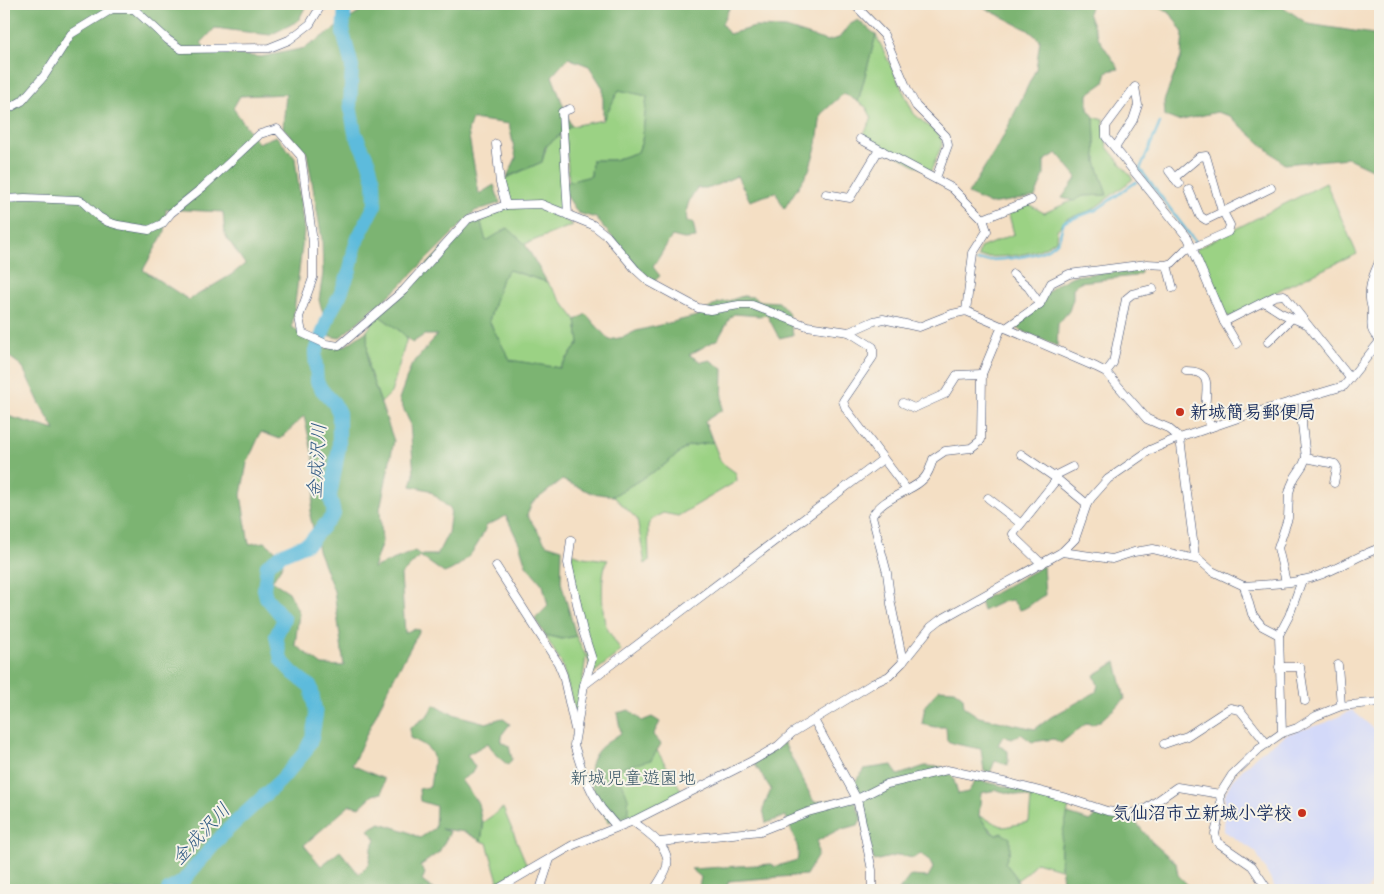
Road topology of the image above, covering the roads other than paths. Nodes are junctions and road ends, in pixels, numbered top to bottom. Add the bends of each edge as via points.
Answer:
1 (322, 4) edge
2 (854, 4) edge
3 (570, 109) dead end
4 (4, 111) edge
5 (860, 139) dead end
6 (496, 144) dead end
7 (1115, 148) junction
8 (883, 151) junction
9 (936, 178) junction
10 (1174, 178) dead end
11 (1271, 188) dead end
12 (1189, 190) dead end
13 (826, 194) dead end
14 (4, 199) edge
15 (1031, 200) dead end
16 (506, 205) junction
17 (1224, 212) junction
18 (568, 215) junction
19 (983, 219) junction
20 (1192, 247) junction
21 (1380, 260) edge
22 (1167, 265) junction
23 (1013, 274) dead end
24 (1173, 288) dead end
25 (1153, 289) dead end
26 (1264, 302) junction
27 (1040, 304) junction
28 (966, 311) junction
29 (1292, 318) junction
30 (1224, 322) junction
31 (1307, 324) junction
32 (1004, 327) junction
33 (849, 332) junction
34 (1380, 340) edge
35 (1268, 342) dead end
36 (1236, 344) dead end
37 (1186, 371) dead end
38 (1106, 372) junction
39 (982, 374) junction
40 (1350, 378) junction
41 (1303, 398) junction
42 (903, 403) dead end
43 (1210, 428) junction
44 (1180, 438) junction
45 (1021, 454) dead end
46 (1306, 458) junction
47 (883, 460) junction
48 (1072, 467) dead end
49 (1056, 478) junction
50 (1334, 483) dead end
51 (906, 490) junction
52 (988, 498) dead end
53 (1087, 504) junction
54 (1020, 523) junction
55 (571, 540) dead end
56 (1380, 548) edge
57 (1062, 552) junction
58 (1199, 560) junction
59 (1042, 564) junction
60 (496, 566) dead end
61 (1302, 580) junction
62 (1286, 582) junction
63 (1244, 586) junction
64 (1279, 635) junction
65 (904, 662) junction
66 (1338, 665) dead end
67 (1280, 667) junction
68 (584, 685) junction
69 (1305, 701) dead end
70 (1380, 702) edge
71 (1341, 706) junction
72 (814, 720) junction
73 (576, 733) junction
74 (1282, 733) junction
75 (1164, 744) dead end
76 (1267, 744) junction
77 (1220, 794) junction
78 (857, 799) junction
79 (634, 821) junction
80 (617, 827) junction
81 (660, 842) junction
82 (550, 859) junction
83 (496, 890) edge
84 (540, 890) edge
85 (654, 890) edge
86 (872, 890) edge
87 (1268, 890) edge

1 - 4 street via 310,24 289,40 270,48 181,49 134,9 112,9 71,34 44,76 22,101
2 - 9 street via 884,36 916,106 946,136 948,145
3 - 18 street via 562,112
5 - 8 street
6 - 16 street
7 - 7 street via 1106,137 1106,126 1134,87 1138,105 1133,120
7 - 20 street
8 - 9 street
8 - 13 street via 877,153 850,198
9 - 19 street via 952,188
10 - 17 street via 1199,157 1206,156
11 - 17 street
12 - 17 street via 1202,219
14 - 16 street via 79,200 108,222 149,230 162,224 260,134 277,129 301,156 313,242 312,278 300,317 302,333 339,346 404,290 468,219
15 - 19 street
16 - 18 street via 541,204
17 - 20 street via 1230,225 1228,232
18 - 33 street via 593,225 607,236 648,281 698,308 710,310 752,305 807,326
19 - 28 street via 987,231 973,254
20 - 22 street
20 - 30 street
21 - 34 street via 1369,298 1371,326
22 - 24 street
22 - 27 street via 1147,264 1069,274 1052,283
23 - 27 street
25 - 38 street via 1132,294 1126,299 1113,362
26 - 29 street
26 - 30 street
26 - 31 street via 1275,296 1284,296
27 - 32 street
28 - 32 street
28 - 33 street via 919,327 884,318
29 - 31 street
29 - 35 street
30 - 36 street
31 - 40 street
32 - 38 street
32 - 39 street
33 - 47 street via 873,347 873,357 843,401
34 - 40 street
37 - 43 street via 1197,371 1207,385 1206,412
38 - 44 street via 1147,419 1168,428
39 - 42 street via 958,375 945,394 914,408
39 - 51 street via 982,440 970,448 945,451 933,459 922,482
40 - 41 street via 1344,386
41 - 43 street
41 - 46 street
43 - 44 street
44 - 53 street via 1150,450 1108,479
44 - 58 street via 1194,556
45 - 49 street
46 - 50 street via 1335,464
46 - 62 street via 1291,486 1288,518 1278,548
47 - 51 street
47 - 68 street
48 - 49 street
49 - 53 street
49 - 54 street
51 - 65 street via 885,502 872,516 887,572
52 - 54 street
53 - 57 street via 1075,539
54 - 59 street via 1013,534
55 - 68 street via 568,563 592,659
56 - 61 street
57 - 58 street via 1112,559 1152,549
57 - 59 street
58 - 63 street via 1212,571
59 - 65 street via 930,627
60 - 73 street via 558,663
61 - 62 street
61 - 64 street
62 - 63 street
63 - 64 street via 1252,614 1262,626
64 - 67 street
65 - 72 street via 889,676
66 - 71 street
67 - 69 street via 1300,667
67 - 74 street
68 - 73 street
70 - 71 street
71 - 74 street
72 - 78 street
72 - 79 street via 752,761
73 - 80 street via 574,745 583,773 601,808
74 - 76 street
75 - 76 street via 1187,736 1230,708 1240,710
76 - 77 street via 1232,775
77 - 78 street via 1177,787 1148,808 1130,814 947,770 887,784
77 - 87 street via 1217,842 1252,866
78 - 81 street via 808,812 760,831
78 - 86 street via 872,870
79 - 80 street
79 - 81 street
80 - 82 street via 573,845
81 - 85 street via 668,855 667,867
82 - 83 street
82 - 84 street

